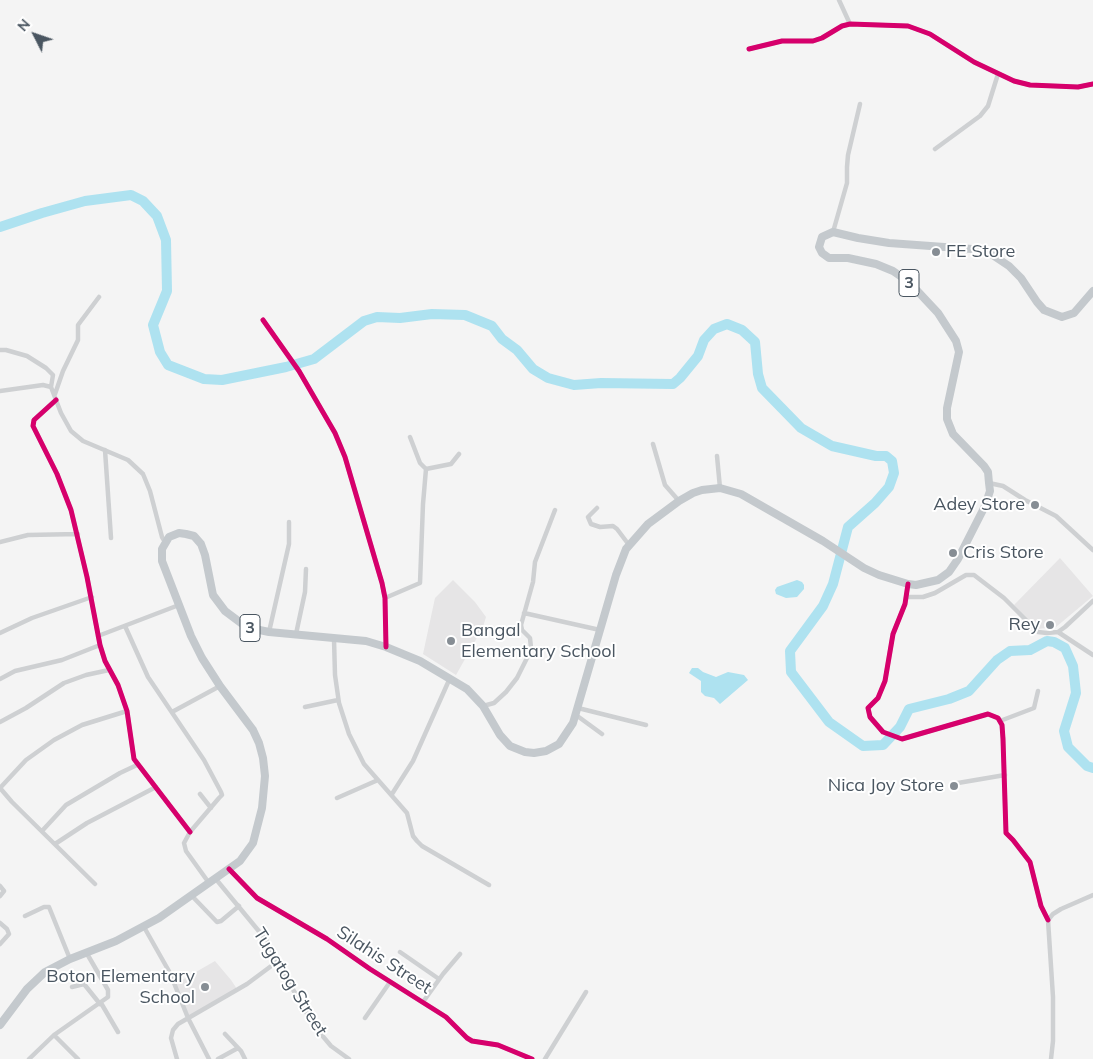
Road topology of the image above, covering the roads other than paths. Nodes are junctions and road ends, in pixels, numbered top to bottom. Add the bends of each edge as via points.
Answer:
1 (839, 0) edge
2 (850, 24) junction
3 (749, 49) dead end
4 (998, 74) junction
5 (1093, 84) edge
6 (860, 104) dead end
7 (935, 149) dead end
8 (833, 232) junction
9 (1093, 291) edge
10 (98, 297) dead end
11 (263, 320) dead end
12 (0, 350) edge
13 (52, 387) junction
14 (0, 390) edge
15 (56, 398) junction
16 (410, 437) dead end
17 (653, 444) dead end
18 (105, 450) junction
19 (459, 454) dead end
20 (718, 456) dead end
21 (426, 469) junction
22 (990, 483) junction
23 (720, 488) junction
24 (679, 501) junction
25 (597, 508) dead end
26 (555, 510) dead end
27 (289, 522) dead end
28 (78, 534) junction
29 (111, 538) dead end
30 (0, 542) edge
31 (165, 542) junction
32 (629, 545) junction
33 (1093, 550) edge
34 (306, 569) dead end
35 (908, 584) junction
36 (92, 597) junction
37 (385, 598) junction
38 (907, 598) junction
39 (1093, 601) edge
40 (178, 606) junction
41 (524, 613) junction
42 (125, 626) junction
43 (600, 630) junction
44 (269, 632) junction
45 (1058, 632) junction
46 (0, 633) edge
47 (296, 634) junction
48 (98, 636) junction
49 (334, 639) junction
50 (100, 645) junction
51 (386, 646) junction
52 (1093, 655) edge
53 (109, 670) junction
54 (450, 678) junction
55 (0, 679) edge
56 (220, 686) junction
57 (1038, 691) dead end
58 (338, 700) junction
59 (483, 706) junction
60 (305, 707) dead end
61 (127, 711) junction
62 (172, 712) junction
63 (577, 712) junction
64 (1000, 721) junction
65 (0, 722) edge
66 (646, 725) dead end
67 (602, 734) dead end
68 (137, 765) junction
69 (1005, 775) junction
70 (378, 780) junction
71 (952, 784) dead end
72 (156, 787) junction
73 (0, 788) edge
74 (200, 794) dead end
75 (392, 794) junction
76 (337, 798) dead end
77 (211, 808) junction
78 (42, 831) junction
79 (190, 832) junction
80 (55, 844) junction
81 (229, 868) junction
82 (212, 880) junction
83 (95, 884) dead end
84 (489, 885) dead end
85 (0, 886) edge
86 (1093, 895) edge
87 (0, 896) edge
88 (191, 896) junction
89 (239, 906) junction
90 (25, 916) dead end
91 (1048, 920) junction
92 (0, 923) edge
93 (144, 927) junction
94 (0, 944) edge
95 (86, 952) junction
96 (400, 952) dead end
97 (460, 954) dead end
98 (70, 958) junction
99 (278, 961) junction
100 (439, 978) junction
101 (390, 982) junction
102 (72, 987) dead end
103 (586, 992) dead end
104 (423, 1002) junction
105 (100, 1003) junction
106 (188, 1018) junction
107 (364, 1018) dead end
108 (0, 1025) edge
109 (118, 1032) dead end
110 (225, 1034) dead end
111 (54, 1035) junction
112 (238, 1048) junction
113 (29, 1059) edge
114 (78, 1059) edge
115 (177, 1059) edge
116 (209, 1059) edge
117 (218, 1059) edge
118 (245, 1059) edge
119 (348, 1059) edge
120 (532, 1059) edge
121 (545, 1059) edge
122 (1050, 1059) edge

1 - 2 street
2 - 3 street via 813,42 782,41
2 - 4 street via 917,28
4 - 5 street via 1030,85 1078,87
4 - 7 street via 988,106 980,116
6 - 8 street via 848,155 848,183
8 - 9 highway, 3 via 882,242 988,252 1015,271 1044,310 1056,316 1074,313
8 - 22 highway, 3 via 822,237 819,247 822,254 829,258 876,264 893,271 925,298 952,332 959,352 947,419 953,434 984,466
10 - 15 street via 78,325 78,340 62,371
11 - 37 street via 299,371 340,443
12 - 13 street via 21,353 46,368 53,375
13 - 14 street via 43,385
13 - 15 street
15 - 18 street via 71,431 83,441
15 - 28 street via 34,420 33,426 57,474
16 - 21 street via 420,463
17 - 24 street via 665,486
18 - 29 street
18 - 31 street via 128,460 143,474
19 - 21 street via 451,464
20 - 23 street
21 - 37 street via 420,583
22 - 33 street via 1003,486 1056,516
22 - 35 highway, 3 via 985,506 949,572 930,583
23 - 24 highway, 3 via 702,490
23 - 35 highway, 3 via 741,494 864,568
24 - 32 highway, 3 via 648,524
25 - 32 street via 588,517 591,524 613,526
26 - 41 street via 535,562 534,582
27 - 44 street via 290,544
28 - 30 street via 28,535
28 - 36 street
31 - 40 highway via 162,561
31 - 44 highway, 3 via 179,533 194,536 201,544 213,595 220,604 241,623
32 - 43 highway, 3 via 616,575
34 - 47 street via 305,592
35 - 38 street
36 - 46 street
36 - 48 street
37 - 51 street
38 - 45 street via 922,597 966,575 974,575 1004,598 1038,632
38 - 64 street via 894,629 885,681 878,698 868,708 872,720 883,732 902,738 988,714
39 - 45 street
40 - 42 street
40 - 56 highway via 202,658
41 - 43 street
41 - 59 street via 522,628 531,648 524,664 506,692 494,703
42 - 48 street
42 - 62 street via 148,677
43 - 63 highway, 3
44 - 47 highway, 3
45 - 52 street
47 - 49 highway, 3
48 - 50 street
49 - 51 highway, 3
49 - 58 street
50 - 53 street
50 - 55 street via 62,660 15,671
51 - 54 highway, 3
53 - 61 street
53 - 65 street via 64,683
54 - 59 highway, 3
54 - 75 street via 413,761
56 - 62 street
56 - 81 highway via 253,730 263,758 265,776 262,808 253,844 244,857
57 - 64 street via 1034,708
58 - 60 street
58 - 70 street via 356,749
59 - 63 highway, 3 via 505,741 519,750 534,753 559,744 571,728
61 - 68 street via 132,753
61 - 73 street via 82,725 54,740 26,760
62 - 77 street via 222,792
63 - 66 street
63 - 67 street
64 - 69 street
68 - 72 street
68 - 78 street via 66,805
69 - 71 street
69 - 91 street via 1006,833 1030,862 1041,906
70 - 75 street
70 - 76 street
72 - 79 street
72 - 80 street via 87,823
73 - 78 street
74 - 77 street
75 - 84 street via 407,812 416,841
77 - 79 street
78 - 80 street
79 - 82 street, Tugatog Street via 184,843 186,851
80 - 83 street
81 - 82 highway
81 - 101 street, Silahis Street via 264,903 327,939
82 - 88 highway
82 - 89 street, Tugatog Street
85 - 87 street via 4,891
86 - 91 street via 1052,914
88 - 89 street via 217,922
88 - 93 highway
89 - 99 street, Tugatog Street
90 - 98 street via 49,907
91 - 122 street via 1053,997
92 - 94 street via 9,934
93 - 95 highway
93 - 106 street via 170,973
95 - 98 highway
95 - 105 street via 109,994
96 - 100 street
97 - 100 street
98 - 108 highway via 45,972 20,997
99 - 106 street via 247,984
99 - 119 street, Tugatog Street via 315,1027 331,1046
100 - 104 street
101 - 104 street, Silahis Street
101 - 107 street
102 - 105 street via 84,984
103 - 121 street
104 - 120 street, Silahis Street via 446,1017 472,1041 498,1045
105 - 109 street
105 - 111 street
106 - 115 street via 173,1030 172,1045
106 - 116 street
110 - 112 street
111 - 113 street
111 - 114 street
112 - 117 street
112 - 118 street

